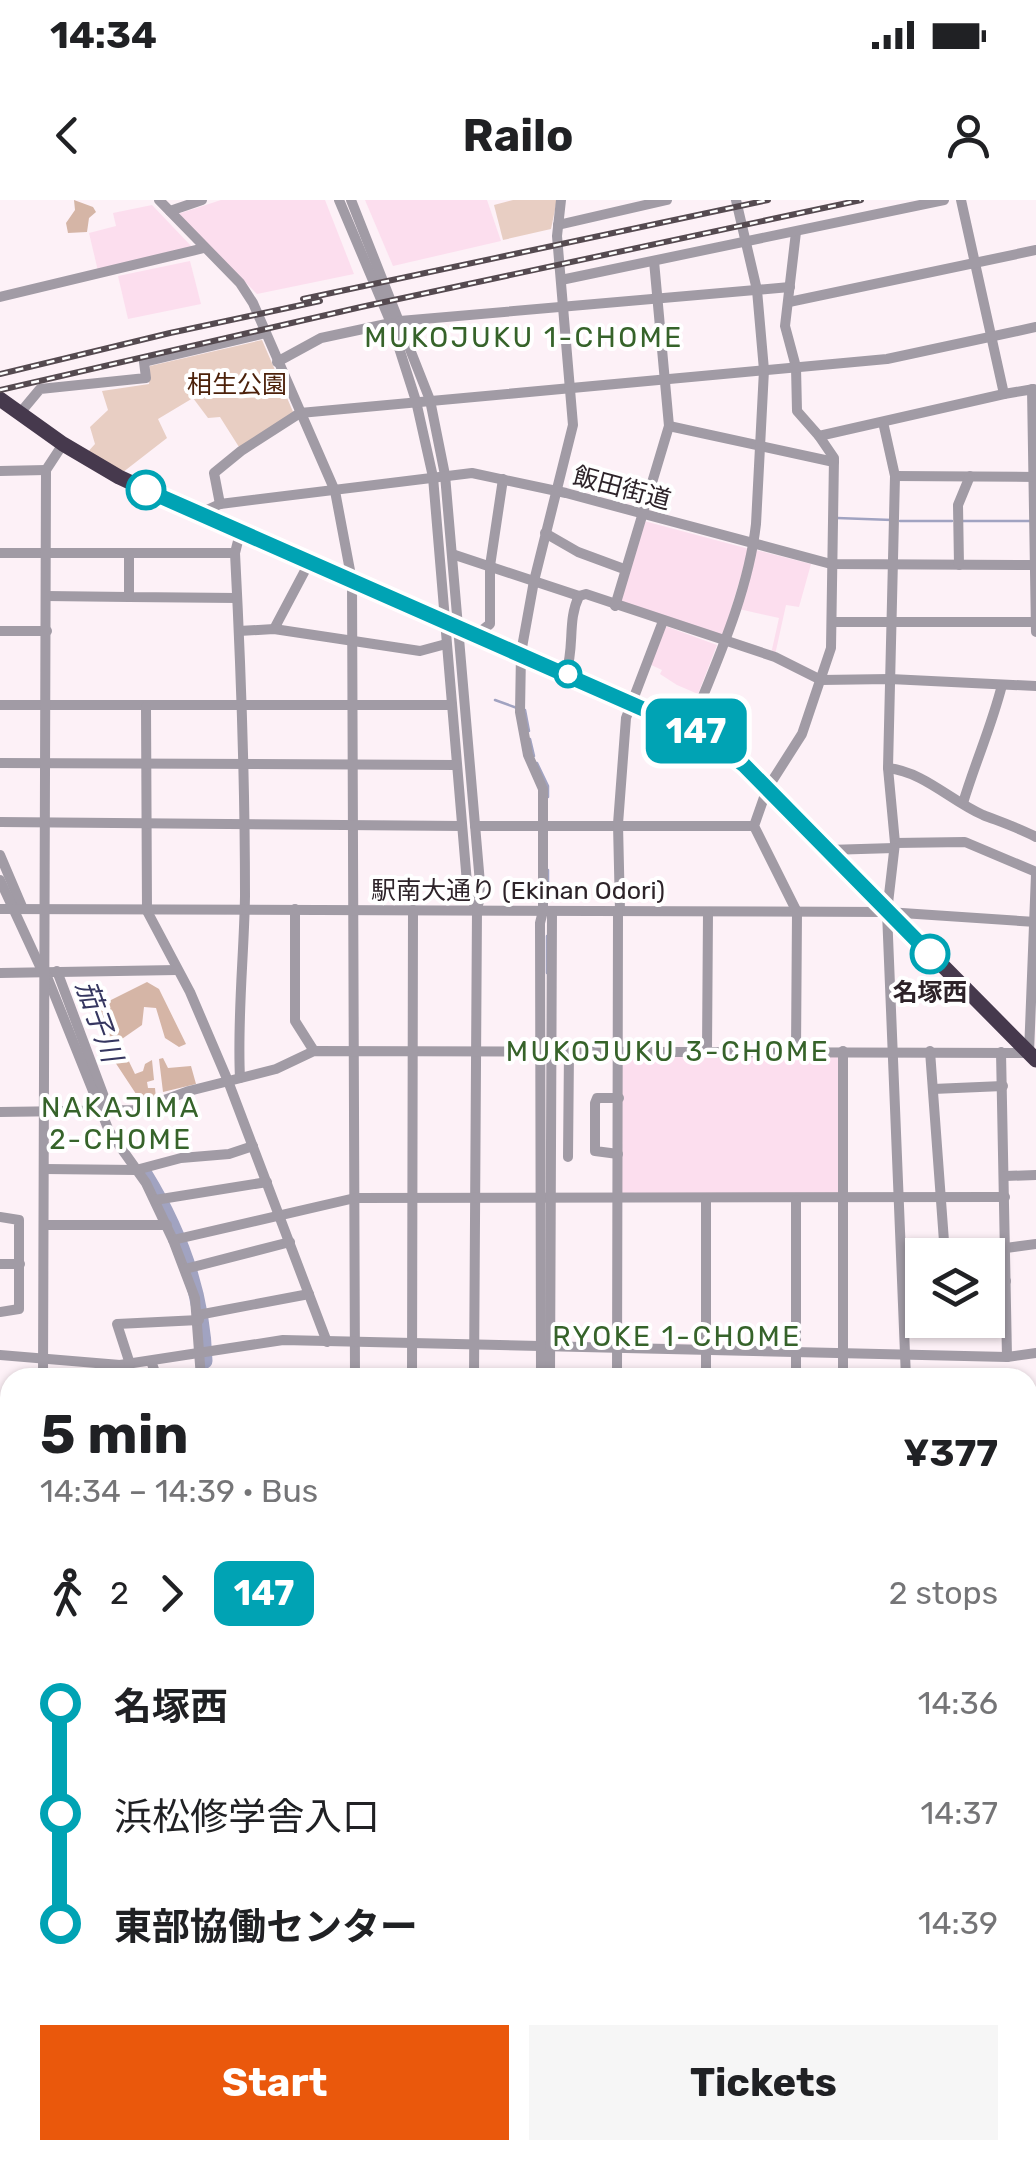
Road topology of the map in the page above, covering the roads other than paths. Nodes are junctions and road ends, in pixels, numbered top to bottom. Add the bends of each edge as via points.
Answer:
1 (159, 200) edge
2 (202, 200) edge
3 (339, 200) edge
4 (351, 200) edge
5 (561, 200) edge
6 (667, 200) edge
7 (736, 200) edge
8 (944, 200) edge
9 (961, 200) edge
10 (170, 211) junction
11 (558, 225) junction
12 (796, 232) junction
13 (745, 242) junction
14 (204, 248) junction
15 (1036, 250) edge
16 (654, 262) junction
17 (976, 262) junction
18 (562, 280) junction
19 (790, 287) junction
20 (757, 290) junction
21 (0, 298) edge
22 (657, 300) junction
23 (789, 302) junction
24 (564, 307) junction
25 (396, 322) junction
26 (1036, 327) edge
27 (266, 333) junction
28 (992, 336) junction
29 (277, 362) junction
30 (796, 367) junction
31 (764, 370) junction
32 (665, 380) junction
33 (569, 388) junction
34 (1034, 388) edge
35 (1004, 394) junction
36 (0, 399) edge
37 (430, 400) junction
38 (416, 402) junction
39 (20, 413) junction
40 (300, 414) junction
41 (882, 422) junction
42 (669, 426) junction
43 (819, 436) junction
44 (63, 444) junction
45 (760, 447) junction
46 (834, 462) junction
47 (46, 470) junction
48 (0, 471) edge
49 (439, 476) junction
50 (894, 476) junction
51 (970, 476) junction
52 (1035, 477) edge
53 (503, 479) junction
54 (554, 490) junction
55 (335, 491) junction
56 (220, 504) junction
57 (198, 514) junction
58 (642, 515) junction
59 (545, 533) junction
60 (240, 534) junction
61 (754, 545) junction
62 (46, 552) junction
63 (0, 553) edge
64 (235, 553) junction
65 (129, 554) junction
66 (452, 554) junction
67 (309, 563) junction
68 (831, 564) junction
69 (890, 564) junction
70 (958, 565) junction
71 (1035, 565) edge
72 (490, 566) junction
73 (624, 569) junction
74 (352, 581) junction
75 (534, 581) junction
76 (46, 596) junction
77 (579, 596) junction
78 (128, 597) junction
79 (237, 598) junction
80 (615, 606) junction
81 (663, 621) junction
82 (890, 621) junction
83 (832, 622) junction
84 (451, 624) junction
85 (1035, 625) edge
86 (274, 629) junction
87 (0, 631) edge
88 (47, 631) junction
89 (239, 631) junction
90 (476, 635) junction
91 (352, 640) junction
92 (725, 641) junction
93 (446, 644) junction
94 (521, 653) junction
95 (566, 673) junction
96 (890, 679) junction
97 (822, 680) junction
98 (1002, 685) junction
99 (1036, 686) edge
100 (630, 701) junction
101 (244, 704) junction
102 (0, 705) edge
103 (47, 705) junction
104 (452, 705) junction
105 (146, 706) junction
106 (352, 706) junction
107 (690, 728) junction
108 (47, 762) junction
109 (0, 764) edge
110 (146, 764) junction
111 (244, 764) junction
112 (353, 765) junction
113 (456, 765) junction
114 (888, 768) junction
115 (767, 789) junction
116 (963, 803) junction
117 (0, 822) edge
118 (45, 822) junction
119 (146, 824) junction
120 (245, 824) junction
121 (618, 824) junction
122 (354, 825) junction
123 (546, 825) junction
124 (462, 826) junction
125 (475, 826) junction
126 (754, 826) junction
127 (1036, 837) edge
128 (894, 846) junction
129 (827, 850) junction
130 (0, 855) edge
131 (1036, 873) edge
132 (0, 880) edge
133 (245, 908) junction
134 (477, 908) junction
135 (18, 909) junction
136 (46, 909) junction
137 (295, 909) junction
138 (354, 909) junction
139 (0, 910) edge
140 (412, 910) junction
141 (146, 911) junction
142 (548, 911) junction
143 (619, 911) junction
144 (708, 912) junction
145 (797, 912) junction
146 (887, 912) junction
147 (1034, 922) edge
148 (49, 970) junction
149 (178, 970) junction
150 (0, 973) edge
151 (1033, 988) edge
152 (354, 1050) junction
153 (314, 1051) junction
154 (412, 1051) junction
155 (476, 1051) junction
156 (546, 1051) junction
157 (843, 1051) junction
158 (569, 1052) junction
159 (619, 1052) junction
160 (707, 1052) junction
161 (796, 1052) junction
162 (893, 1052) junction
163 (930, 1052) junction
164 (1001, 1052) junction
165 (1034, 1056) edge
166 (234, 1079) junction
167 (1003, 1086) junction
168 (932, 1090) junction
169 (618, 1098) junction
170 (45, 1110) junction
171 (105, 1111) junction
172 (0, 1112) edge
173 (253, 1146) junction
174 (618, 1154) junction
175 (568, 1156) dead end
176 (44, 1169) junction
177 (139, 1169) junction
178 (1036, 1175) edge
179 (1004, 1176) junction
180 (267, 1182) junction
181 (413, 1197) junction
182 (355, 1198) junction
183 (475, 1198) junction
184 (546, 1198) junction
185 (941, 1198) junction
186 (1005, 1198) junction
187 (618, 1199) junction
188 (158, 1200) junction
189 (706, 1200) junction
190 (796, 1200) junction
191 (843, 1200) junction
192 (898, 1200) junction
193 (280, 1214) junction
194 (0, 1217) edge
195 (44, 1225) junction
196 (167, 1225) junction
197 (944, 1238) edge
198 (176, 1239) junction
199 (290, 1242) junction
200 (1036, 1244) edge
201 (1006, 1248) junction
202 (0, 1264) edge
203 (20, 1264) junction
204 (188, 1268) junction
205 (1006, 1281) joint
206 (310, 1294) junction
207 (0, 1312) edge
208 (200, 1316) junction
209 (327, 1342) junction
210 (355, 1343) junction
211 (412, 1344) junction
212 (474, 1345) junction
213 (546, 1347) junction
214 (617, 1348) junction
215 (706, 1350) junction
216 (204, 1351) junction
217 (796, 1352) junction
218 (843, 1352) junction
219 (1036, 1353) edge
220 (0, 1355) edge
221 (905, 1355) junction
222 (1007, 1357) junction
223 (43, 1359) junction
224 (151, 1362) junction
225 (130, 1364) junction
226 (43, 1368) edge
227 (153, 1368) edge
228 (202, 1368) edge
229 (355, 1368) edge
230 (412, 1368) edge
231 (474, 1368) edge
232 (543, 1368) edge
233 (549, 1368) edge
234 (618, 1368) edge
235 (706, 1368) edge
236 (796, 1368) edge
237 (842, 1368) edge
238 (906, 1368) edge

1 - 10 street
2 - 10 street
3 - 25 street
4 - 25 street
5 - 11 street
6 - 11 street
7 - 13 street
8 - 12 street
9 - 17 street
10 - 14 street
11 - 18 street
12 - 13 street
12 - 19 street
13 - 16 street
13 - 20 street
14 - 21 street
14 - 27 street via 240,283
15 - 17 street
16 - 18 street
16 - 22 street
17 - 23 street
17 - 28 street
18 - 24 street
19 - 20 street
19 - 23 street
20 - 22 street
20 - 31 street
22 - 24 street
22 - 32 street
23 - 30 street via 785,326
24 - 25 street
24 - 33 street
25 - 29 street via 321,338
25 - 37 street
25 - 38 street
26 - 28 street
27 - 29 street
27 - 39 street via 144,362 146,378 40,389
28 - 30 street via 888,359
28 - 35 street
29 - 40 street
30 - 31 street
30 - 43 street via 797,411
31 - 32 street
31 - 45 street
32 - 33 street
32 - 42 street
33 - 37 street
33 - 54 street via 572,425
34 - 35 street
34 - 52 street
35 - 41 street
36 - 39 highway
37 - 38 street
37 - 49 street
38 - 40 street
38 - 49 street
39 - 44 highway
40 - 55 street
40 - 56 street via 214,473
41 - 43 street
41 - 50 street
42 - 45 street
42 - 58 street
43 - 46 street
44 - 47 street
44 - 57 highway
45 - 46 street
45 - 61 street
46 - 68 street
47 - 48 street
47 - 62 street
49 - 53 street, 飯田街道
49 - 55 street, 飯田街道
49 - 66 street
49 - 84 street
50 - 51 street
50 - 69 street
51 - 52 street
51 - 70 street via 958,505
52 - 71 street
53 - 54 street, 飯田街道
53 - 72 street
54 - 58 street, 飯田街道
54 - 59 street
55 - 56 street, 飯田街道
55 - 74 street
56 - 57 street, 飯田街道
57 - 60 highway
58 - 61 street, 飯田街道
58 - 73 street
59 - 73 street
59 - 75 street
60 - 64 street
60 - 67 highway
61 - 68 street, 飯田街道
61 - 92 street
62 - 63 street
62 - 65 street
62 - 76 street
64 - 65 street
64 - 79 street
65 - 78 street
66 - 72 street
66 - 84 street
67 - 74 highway
67 - 86 street
68 - 69 street, 飯田街道
68 - 83 street
69 - 70 street, 飯田街道
69 - 82 street
70 - 71 street, 飯田街道
71 - 85 street
72 - 75 street
72 - 90 street via 490,624
73 - 80 street
74 - 84 highway
74 - 91 street
75 - 77 street
75 - 94 street
76 - 78 street
76 - 88 street
77 - 80 street
77 - 95 street via 570,614 573,652
78 - 79 street
79 - 89 street
80 - 81 street
81 - 92 street
81 - 100 street
82 - 83 street
82 - 85 street
82 - 96 street
83 - 97 street
84 - 90 highway
84 - 93 street
84 - 125 street
86 - 89 street
86 - 91 street
87 - 88 street
88 - 103 street
89 - 101 street
90 - 94 highway
91 - 93 street via 420,652
91 - 106 street
92 - 97 street
92 - 107 street
93 - 104 street
94 - 95 highway
94 - 123 street via 520,712 528,755 544,789
95 - 100 highway
96 - 97 street
96 - 98 street
96 - 114 street
97 - 115 street via 802,734
98 - 99 street
98 - 116 street
100 - 107 highway
100 - 121 street
101 - 105 street
101 - 106 street
101 - 111 street
102 - 103 street
103 - 105 street
103 - 108 street
104 - 106 street
104 - 113 street
105 - 110 street
106 - 112 street
107 - 115 highway
108 - 109 street
108 - 110 street
108 - 118 street
110 - 111 street
110 - 119 street
111 - 112 street
111 - 120 street
112 - 113 street
112 - 122 street
113 - 124 street
114 - 116 street via 917,776
114 - 128 street
115 - 126 street
115 - 129 highway
116 - 127 street
117 - 118 street
118 - 119 street
118 - 136 street
119 - 120 street
119 - 141 street
120 - 122 street
120 - 133 street
121 - 123 street
121 - 126 street
121 - 143 street
122 - 124 street
122 - 138 street
123 - 125 street
123 - 142 street
124 - 134 street via 468,895
125 - 134 street
126 - 145 street
128 - 129 street
128 - 131 street via 964,842
128 - 146 street
129 - 146 highway
130 - 135 street
131 - 147 street
132 - 135 street
133 - 137 street, 駅南大通り (Ekinan Odori)
133 - 141 street, 駅南大通り (Ekinan Odori)
133 - 166 street
134 - 140 street, 駅南大通り (Ekinan Odori)
134 - 142 street, 駅南大通り (Ekinan Odori)
134 - 155 street
135 - 136 street, 駅南大通り (Ekinan Odori)
135 - 139 street, 駅南大通り (Ekinan Odori)
135 - 148 street
136 - 141 street, 駅南大通り (Ekinan Odori)
136 - 148 street
137 - 138 street, 駅南大通り (Ekinan Odori)
137 - 153 street via 296,1021
138 - 140 street, 駅南大通り (Ekinan Odori)
138 - 152 street
140 - 154 street
141 - 149 street
142 - 143 street, 駅南大通り (Ekinan Odori)
142 - 156 street
143 - 144 street, 駅南大通り (Ekinan Odori)
143 - 159 street
144 - 145 street, 駅南大通り (Ekinan Odori)
144 - 160 street
145 - 146 street, 駅南大通り (Ekinan Odori)
145 - 161 street
146 - 147 street, 駅南大通り (Ekinan Odori)
146 - 162 street
146 - 165 highway
147 - 151 street
148 - 149 street
148 - 150 street
148 - 170 street
148 - 171 street
149 - 166 street
151 - 165 street
152 - 153 street
152 - 154 street
152 - 182 street
153 - 166 street
154 - 155 street
154 - 181 street
155 - 156 street
155 - 183 street
156 - 158 street
156 - 184 street
157 - 161 street
157 - 162 street
157 - 191 street
158 - 159 street
158 - 175 street
159 - 160 street
159 - 169 street
160 - 161 street
162 - 163 street
162 - 192 street
163 - 164 street
163 - 168 street
164 - 165 street
164 - 167 street
166 - 171 street via 138,1110
166 - 173 street
167 - 168 street
167 - 179 street
168 - 185 street
169 - 174 street
169 - 174 street via 595,1103 595,1151
170 - 171 street
170 - 172 street
170 - 176 street
171 - 177 street via 114,1141
173 - 177 street
173 - 180 street
174 - 187 street
176 - 177 street
176 - 195 street
177 - 188 street
178 - 179 street
179 - 186 street
180 - 188 street
180 - 193 street
181 - 182 street
181 - 183 street
181 - 211 street
182 - 193 street
182 - 210 street
183 - 184 street
183 - 212 street
184 - 187 street
184 - 213 street
185 - 186 street
185 - 192 street
185 - 197 street
186 - 201 street
187 - 189 street
187 - 214 street
188 - 196 street
189 - 190 street
189 - 215 street
190 - 191 street
190 - 217 street
191 - 192 street
191 - 218 street
192 - 221 street
193 - 198 street
193 - 199 street
194 - 203 street via 19,1220
195 - 196 street
195 - 223 street
196 - 198 street
198 - 204 street
199 - 204 street
199 - 206 street
200 - 201 street
201 - 205 street
202 - 203 street
203 - 207 street via 19,1310
204 - 208 street
205 - 222 street
206 - 208 street
206 - 209 street
208 - 216 street
208 - 225 street via 117,1324
209 - 210 street
209 - 216 street via 281,1340
210 - 211 street
210 - 229 street
211 - 212 street
211 - 230 street
212 - 213 street
212 - 231 street
213 - 214 street
213 - 232 street
213 - 233 street
214 - 215 street
214 - 234 street
215 - 217 street
215 - 235 street
216 - 224 street
216 - 228 street
217 - 218 street
217 - 236 street
218 - 221 street
218 - 237 street
219 - 222 street
220 - 223 street
221 - 222 street
221 - 238 street
223 - 225 street
223 - 226 street
224 - 225 street
224 - 227 street

